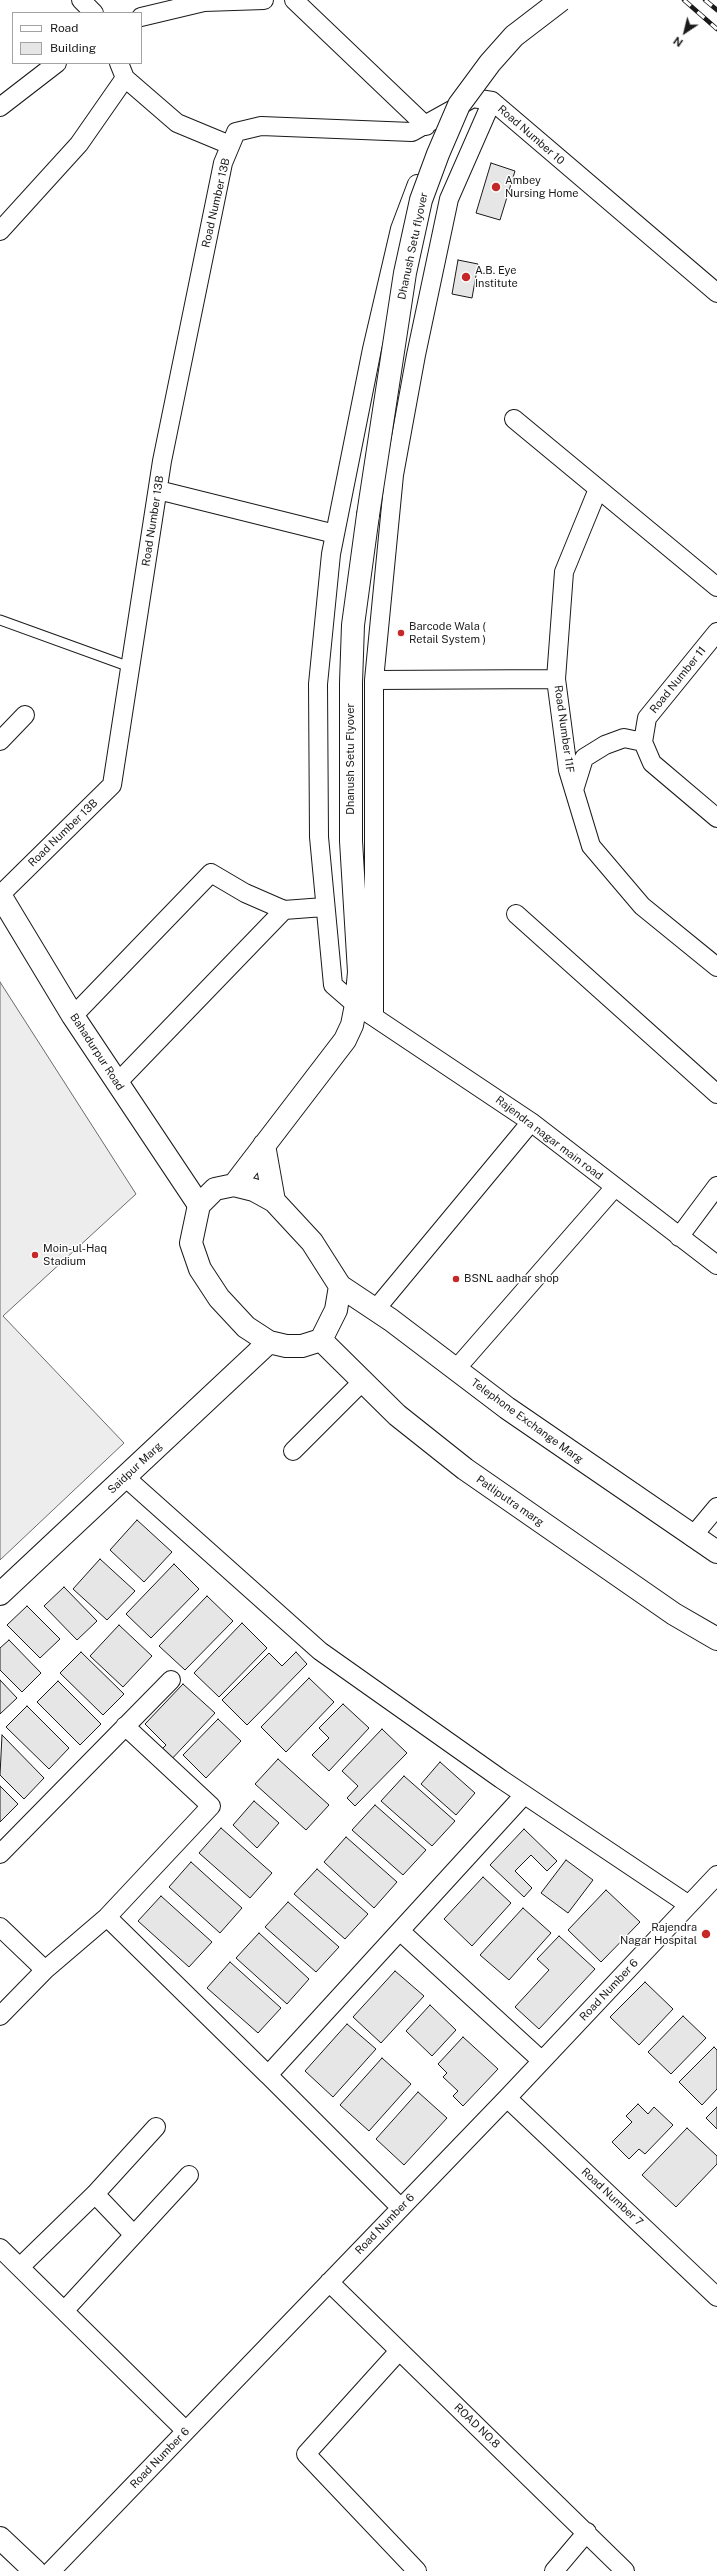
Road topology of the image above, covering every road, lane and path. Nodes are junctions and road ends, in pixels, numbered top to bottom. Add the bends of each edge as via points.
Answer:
1 (81, 0) edge
2 (264, 0) edge
3 (294, 0) edge
4 (561, 0) edge
5 (203, 1) edge
6 (93, 12) edge
7 (142, 17) edge
8 (56, 64) edge
9 (122, 71) edge
10 (492, 101) junction
11 (0, 107) edge
12 (443, 117) junction
13 (261, 126) joint
14 (426, 126) junction
15 (230, 145) junction
16 (0, 231) edge
17 (717, 294) edge
18 (514, 419) dead end
19 (598, 489) junction
20 (158, 490) junction
21 (368, 515) joint
22 (335, 534) junction
23 (717, 587) edge
24 (0, 620) edge
25 (717, 632) edge
26 (130, 667) junction
27 (556, 679) junction
28 (374, 680) junction
29 (25, 715) dead end
30 (0, 741) edge
31 (643, 742) junction
32 (574, 790) junction
33 (717, 818) edge
34 (0, 895) edge
35 (324, 907) junction
36 (284, 910) junction
37 (516, 914) dead end
38 (716, 964) edge
39 (363, 1004) junction
40 (73, 1016) junction
41 (117, 1083) junction
42 (717, 1094) edge
43 (531, 1122) junction
44 (264, 1145) junction
45 (234, 1185) junction
46 (717, 1186) edge
47 (615, 1187) junction
48 (274, 1201) junction
49 (199, 1205) junction
50 (679, 1237) junction
51 (717, 1266) edge
52 (340, 1286) junction
53 (375, 1310) junction
54 (321, 1340) junction
55 (269, 1342) junction
56 (456, 1369) junction
57 (363, 1381) junction
58 (293, 1451) dead end
59 (126, 1477) junction
60 (717, 1507) edge
61 (692, 1537) junction
62 (717, 1552) edge
63 (0, 1594) edge
64 (717, 1639) edge
65 (171, 1680) dead end
66 (124, 1726) junction
67 (524, 1794) junction
68 (0, 1854) edge
69 (717, 1875) edge
70 (689, 1905) junction
71 (106, 1917) junction
72 (0, 1927) edge
73 (400, 1931) junction
74 (45, 1970) junction
75 (0, 2016) edge
76 (542, 2061) junction
77 (268, 2075) junction
78 (507, 2098) junction
79 (156, 2127) dead end
80 (188, 2175) dead end
81 (95, 2194) junction
82 (401, 2208) junction
83 (134, 2235) junction
84 (0, 2248) edge
85 (20, 2267) junction
86 (329, 2282) junction
87 (717, 2297) edge
88 (64, 2311) junction
89 (399, 2351) junction
90 (186, 2431) junction
91 (587, 2532) junction
92 (0, 2538) edge
93 (35, 2571) edge
94 (51, 2571) edge
95 (417, 2571) edge
96 (554, 2571) edge
97 (625, 2571) edge

1 - 6 street
2 - 5 street
3 - 14 street
4 - 21 main road, Dhanush Setu flyover, bridge via 514,36 490,62 458,105 438,154 421,200 405,273
5 - 7 street
8 - 11 street
9 - 15 street via 177,123
9 - 16 street via 79,144
10 - 12 street, Road Number 10 via 473,98
10 - 17 street, Road Number 10
10 - 28 street via 449,199 416,355 394,475
12 - 14 street, Road Number 10
12 - 22 street, Rajendra nagar main road via 400,229 372,349
13 - 14 street, Road Number 10 via 412,132
13 - 15 street, Road Number 13B via 236,132
15 - 20 street, Road Number 13B via 223,163
18 - 19 street
19 - 23 street
19 - 27 street, Road Number 11F via 564,572
20 - 22 street
20 - 26 street, Road Number 13B
21 - 39 main road, Dhanush Setu Flyover via 353,624 351,683 351,841
22 - 35 street, Rajendra nagar main road via 318,684 319,837
24 - 26 lane
25 - 31 street, Road Number 11 via 647,718
26 - 34 street, Road Number 13B via 112,785
27 - 28 street
27 - 32 street, Road Number 11F via 568,770
28 - 39 street
29 - 30 street
31 - 32 street via 624,738 605,745 584,758
31 - 33 street via 652,763
32 - 38 street, Road Number 11F via 591,846 642,906
34 - 40 main road, Bahadurpur Road
35 - 36 street
35 - 39 street, Rajendra nagar main road via 333,985
36 - 40 street via 245,893 211,873
36 - 41 street
37 - 42 street
39 - 43 street, Rajendra nagar main road
39 - 44 main road, Dhanush Setu Flyover via 345,1040
40 - 41 main road, Bahadurpur Road
41 - 49 main road, Bahadurpur Road
43 - 47 street, Rajendra nagar main road
43 - 53 street
44 - 45 main road, Dhanush Setu Flyover
44 - 48 main road
45 - 48 main road via 254,1190
45 - 49 main road via 215,1189
46 - 50 street
47 - 50 street, Rajendra nagar main road
47 - 56 street
48 - 52 main road via 312,1242
49 - 55 main road via 191,1243 200,1269 220,1298 246,1327
50 - 51 street, Rajendra nagar main road
52 - 53 main road, Telephone Exchange Marg
52 - 54 main road via 336,1310
53 - 56 main road, Telephone Exchange Marg
54 - 55 main road via 302,1346
54 - 57 main road, Patliputra marg
55 - 59 main road, Saidpur Marg
56 - 61 main road, Telephone Exchange Marg
57 - 58 street
57 - 64 main road, Patliputra marg via 396,1415 465,1469 674,1614
59 - 63 main road, Saidpur Marg
59 - 67 street via 320,1651
60 - 61 street
61 - 62 main road, Telephone Exchange Marg
65 - 66 street
66 - 68 street
66 - 71 street via 211,1806
67 - 70 street
67 - 73 street
69 - 70 street, Road Number 6
70 - 76 street, Road Number 6
71 - 74 street
71 - 77 street
72 - 74 street
73 - 76 street
73 - 77 street
74 - 75 street
76 - 78 street, Road Number 6
77 - 82 street
78 - 82 street, Road Number 6
78 - 87 street, Road Number 7
79 - 81 street
80 - 83 street
81 - 83 street
81 - 85 street
82 - 86 street, Road Number 6
83 - 88 street
84 - 85 street
85 - 88 street
86 - 89 street, ROAD NO.8
86 - 90 street, Road Number 6
88 - 90 street
89 - 91 street, ROAD NO.8
89 - 95 street via 306,2454
90 - 94 street, Road Number 6
91 - 96 street
91 - 97 street, ROAD NO.8
92 - 93 main road

